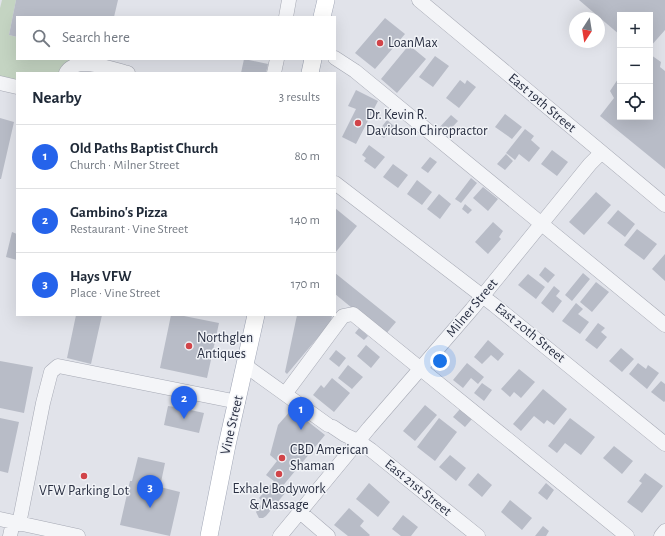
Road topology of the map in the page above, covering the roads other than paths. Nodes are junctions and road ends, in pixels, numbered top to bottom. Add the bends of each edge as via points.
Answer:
1 (289, 0) edge
2 (326, 0) edge
3 (420, 0) edge
4 (286, 16) edge
5 (322, 16) edge
6 (336, 59) edge
7 (277, 60) edge
8 (313, 60) edge
9 (66, 72) edge
10 (123, 72) edge
11 (274, 72) edge
12 (310, 72) edge
13 (0, 83) edge
14 (16, 87) edge
15 (601, 152) junction
16 (336, 184) edge
17 (665, 205) edge
18 (542, 224) junction
19 (483, 296) junction
20 (256, 316) edge
21 (665, 325) edge
22 (246, 366) junction
23 (421, 369) junction
24 (285, 394) junction
25 (238, 402) junction
26 (358, 441) junction
27 (665, 444) edge
28 (300, 512) junction
29 (11, 525) edge
30 (665, 531) edge
31 (78, 536) edge
32 (209, 536) edge
33 (280, 536) edge
34 (328, 536) edge
35 (478, 536) edge
36 (627, 536) edge
37 (661, 536) edge

1 - 4 street
2 - 5 main road
3 - 15 street, East 19th Street
6 - 18 street via 355,71
7 - 11 street
8 - 12 main road
9 - 10 street via 76,64
13 - 14 street
15 - 17 street, East 19th Street
15 - 18 street, Milner Street
16 - 19 street, East 20th Street
18 - 19 street, Milner Street
18 - 21 street
19 - 23 street, Milner Street
19 - 27 street, East 20th Street
20 - 22 main road, Vine Street
22 - 24 street, East 21st Street
22 - 25 main road, Vine Street
23 - 24 street via 353,314 343,316
23 - 26 street, Milner Street
23 - 36 street
24 - 26 street, East 21st Street via 331,426
25 - 29 street via 58,366 51,372
25 - 32 main road, Vine Street
26 - 28 street, Milner Street
26 - 35 street, East 21st Street
28 - 33 street, Milner Street
28 - 34 street
29 - 31 street
30 - 37 street

